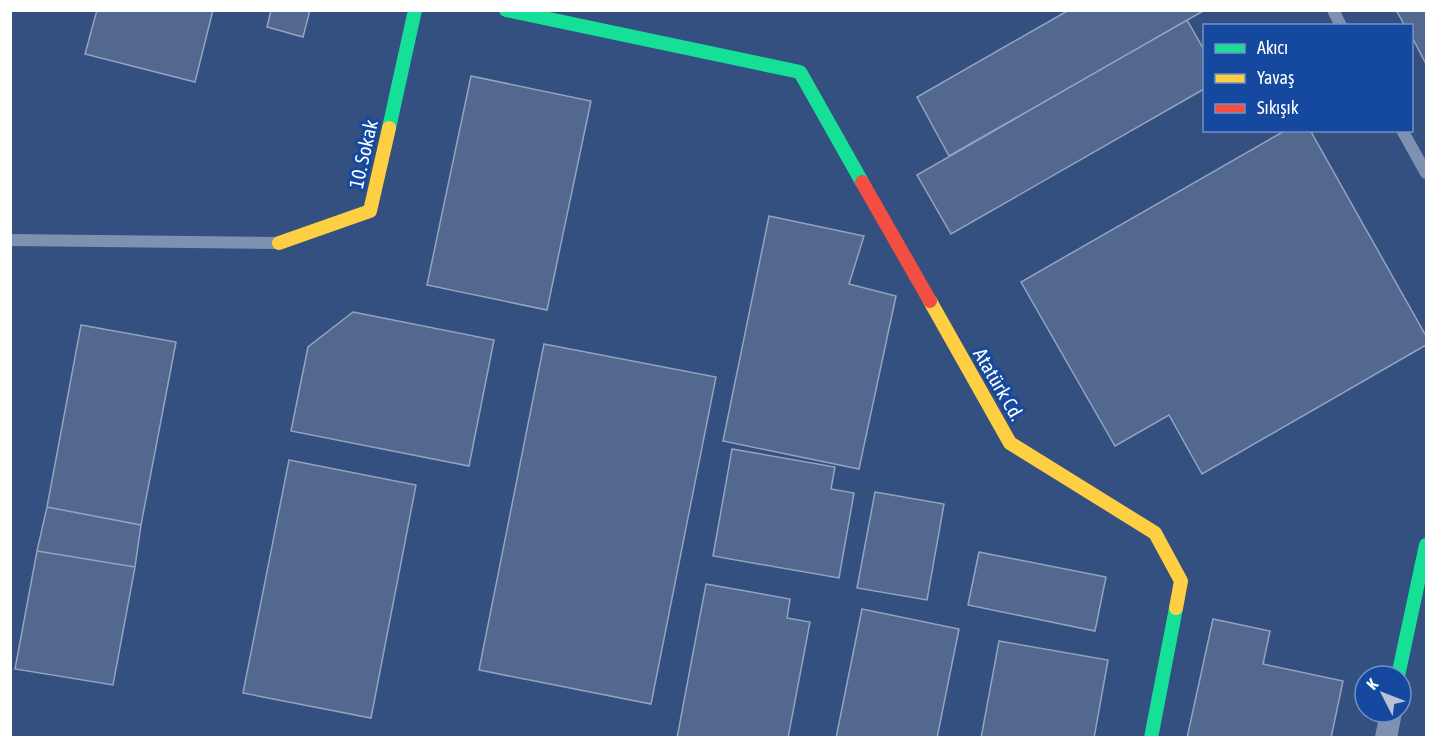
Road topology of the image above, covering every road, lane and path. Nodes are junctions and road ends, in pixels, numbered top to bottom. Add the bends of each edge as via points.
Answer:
1 (415, 10) edge
2 (506, 10) edge
3 (1333, 10) edge
4 (1340, 24) edge
5 (1403, 132) edge
6 (1426, 173) edge
7 (10, 240) edge
8 (279, 243) joint
9 (1426, 545) edge
10 (1401, 664) edge
11 (1151, 738) edge

1 - 8 street, 10. Sokak via 370,211
2 - 11 street, Atatürk Cd. via 800,72 1010,443 1155,533 1181,581
3 - 4 lane
5 - 6 lane
7 - 8 lane
9 - 10 street

